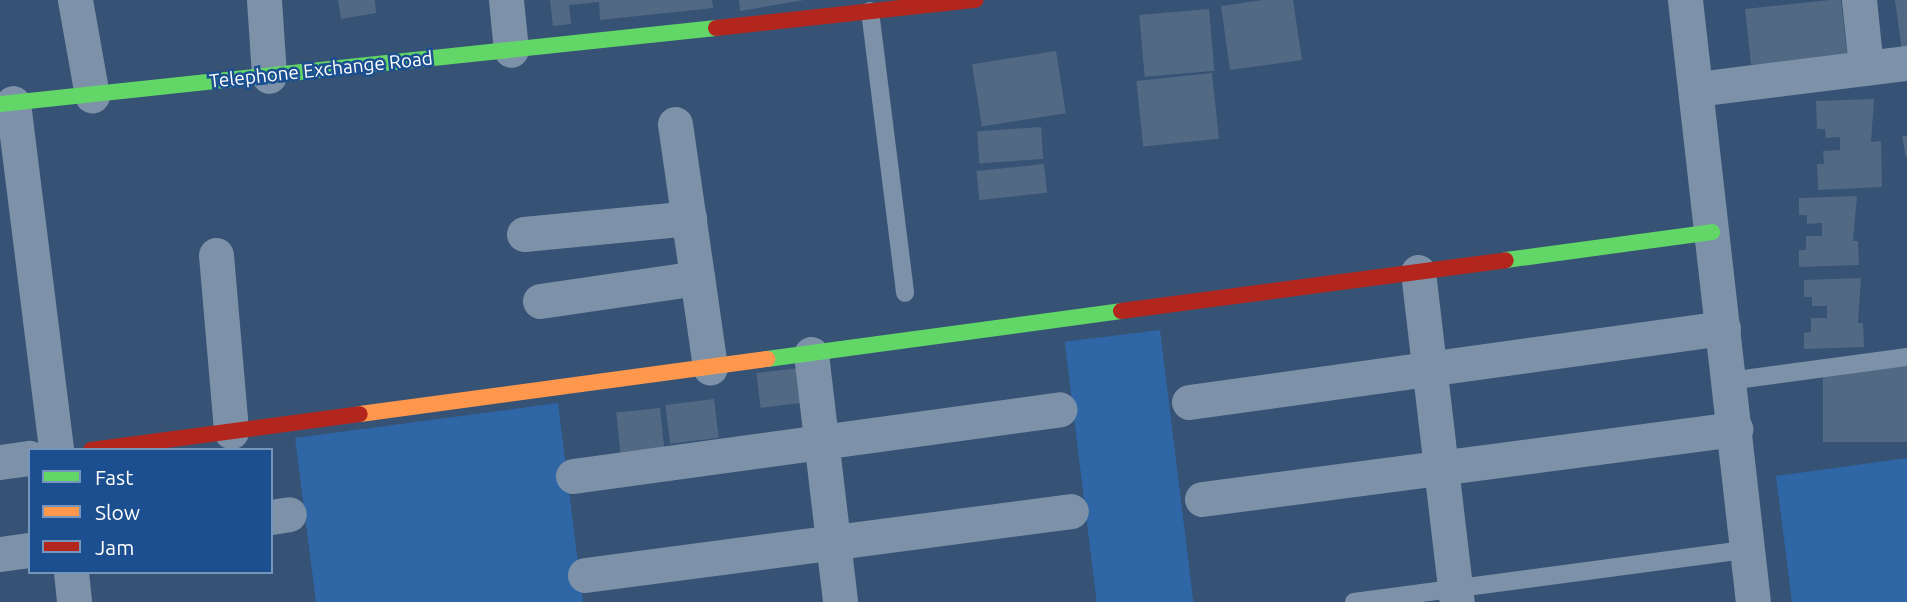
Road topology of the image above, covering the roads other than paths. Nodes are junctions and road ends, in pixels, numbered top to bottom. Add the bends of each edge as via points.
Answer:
1 (75, 0) edge
2 (264, 0) edge
3 (506, 0) edge
4 (975, 0) edge
5 (1685, 0) edge
6 (1859, 0) edge
7 (870, 11) junction
8 (511, 50) junction
9 (1907, 63) edge
10 (1866, 68) junction
11 (269, 76) junction
12 (1697, 89) junction
13 (92, 95) junction
14 (6, 104) edge
15 (675, 124) dead end
16 (689, 218) junction
17 (1712, 232) junction
18 (524, 234) dead end
19 (216, 255) dead end
20 (1418, 272) junction
21 (697, 278) junction
22 (905, 293) dead end
23 (540, 301) dead end
24 (1723, 328) junction
25 (811, 354) junction
26 (1907, 357) edge
27 (710, 368) junction
28 (1429, 369) junction
29 (1729, 381) junction
30 (1189, 402) dead end
31 (1059, 409) dead end
32 (1735, 429) junction
33 (231, 431) junction
34 (821, 442) junction
35 (56, 448) edge
36 (106, 448) edge
37 (28, 458) edge
38 (0, 462) edge
39 (1441, 468) junction
40 (573, 476) dead end
41 (1202, 499) dead end
42 (1071, 511) dead end
43 (833, 542) junction
44 (1749, 549) junction
45 (28, 550) edge
46 (0, 554) edge
47 (71, 574) edge
48 (585, 575) dead end
49 (1456, 595) edge
50 (74, 602) edge
51 (840, 602) edge
52 (1354, 602) edge
53 (1753, 602) edge

1 - 13 street
2 - 11 street
3 - 8 street
4 - 7 street, Telephone Exchange Road
5 - 12 street
6 - 10 street
7 - 8 street, Telephone Exchange Road
7 - 22 lane
8 - 11 street, Telephone Exchange Road
9 - 10 street
10 - 12 street
11 - 13 street, Telephone Exchange Road
12 - 17 street
13 - 14 street, Telephone Exchange Road
14 - 35 street, Telephone Exchange Road
15 - 16 street
16 - 18 street
16 - 21 street
17 - 20 street
17 - 24 street
19 - 33 street
20 - 25 street
20 - 28 street
21 - 23 street
21 - 27 street
24 - 28 street
24 - 29 street
25 - 27 street
25 - 34 street
26 - 29 lane
27 - 33 street
28 - 30 street
28 - 39 street
29 - 32 street
31 - 34 street
32 - 39 street
32 - 44 street
33 - 36 street
34 - 40 street
34 - 43 street
37 - 38 street
39 - 41 street
39 - 49 street
42 - 43 street
43 - 48 street
43 - 51 street
44 - 49 lane
44 - 53 street
45 - 46 street
47 - 50 street
49 - 52 lane

